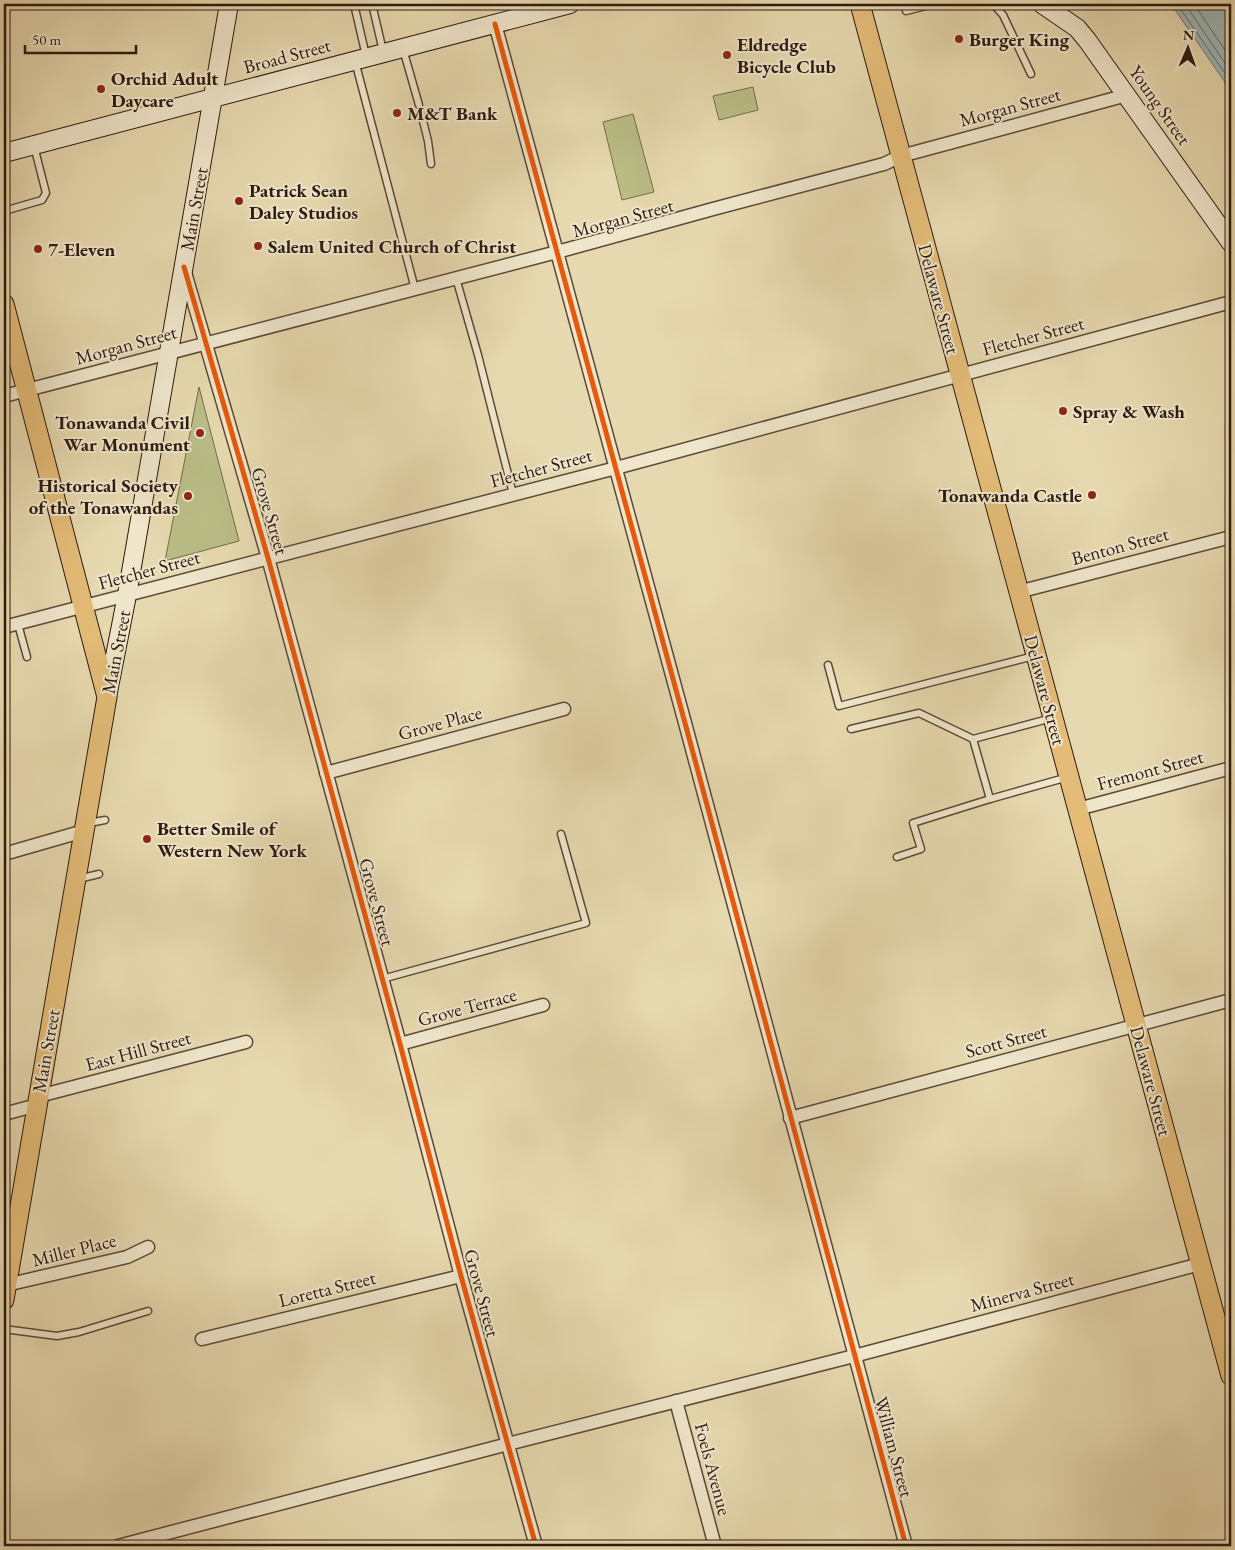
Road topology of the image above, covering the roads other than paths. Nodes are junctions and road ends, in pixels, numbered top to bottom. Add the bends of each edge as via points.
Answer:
1 (229, 4) edge
2 (354, 4) edge
3 (372, 4) edge
4 (570, 4) edge
5 (860, 4) edge
6 (934, 4) edge
7 (993, 4) edge
8 (1042, 4) edge
9 (906, 11) dead end
10 (495, 24) junction
11 (403, 48) junction
12 (368, 56) junction
13 (1031, 74) dead end
14 (1127, 95) junction
15 (213, 97) junction
16 (419, 105) dead end
17 (422, 117) dead end
18 (34, 145) junction
19 (4, 153) edge
20 (901, 156) junction
21 (431, 164) dead end
22 (4, 211) edge
23 (1231, 243) edge
24 (556, 252) junction
25 (184, 267) junction
26 (456, 278) junction
27 (414, 289) junction
28 (1231, 302) edge
29 (4, 304) edge
30 (206, 343) junction
31 (169, 353) junction
32 (960, 376) junction
33 (27, 390) junction
34 (4, 396) edge
35 (616, 468) junction
36 (513, 494) junction
37 (1231, 536) edge
38 (268, 558) junction
39 (1018, 592) junction
40 (127, 595) junction
41 (83, 607) junction
42 (18, 624) junction
43 (4, 627) edge
44 (1036, 655) junction
45 (26, 657) dead end
46 (828, 665) dead end
47 (107, 697) junction
48 (564, 709) dead end
49 (1053, 718) junction
50 (851, 729) dead end
51 (972, 739) junction
52 (1231, 768) edge
53 (326, 773) junction
54 (1069, 776) junction
55 (990, 799) junction
56 (1078, 809) junction
57 (105, 820) dead end
58 (84, 828) junction
59 (561, 834) dead end
60 (4, 854) edge
61 (897, 857) dead end
62 (98, 874) dead end
63 (76, 880) junction
64 (382, 979) junction
65 (1231, 1000) edge
66 (543, 1005) dead end
67 (1136, 1026) junction
68 (246, 1042) dead end
69 (400, 1044) junction
70 (38, 1101) junction
71 (4, 1114) edge
72 (790, 1118) junction
73 (148, 1247) dead end
74 (1200, 1264) junction
75 (461, 1276) junction
76 (5, 1293) edge
77 (148, 1311) dead end
78 (4, 1329) edge
79 (202, 1339) dead end
80 (854, 1356) junction
81 (1231, 1373) edge
82 (676, 1401) junction
83 (508, 1444) junction
84 (118, 1546) edge
85 (536, 1546) edge
86 (715, 1546) edge
87 (906, 1546) edge

1 - 15 street, Main Street
2 - 12 lane
3 - 12 lane
4 - 10 street, Broad Street
5 - 20 main road, Delaware Street
6 - 9 lane
7 - 13 lane via 1003,15
8 - 14 street, Young Street via 1077,28
10 - 11 street, Broad Street
10 - 24 street, William Street
11 - 12 street, Broad Street
11 - 16 lane
12 - 15 street, Broad Street
12 - 27 lane
14 - 20 street, Morgan Street
14 - 23 street, Young Street
15 - 18 street, Broad Street
15 - 25 street, Main Street
17 - 21 lane
18 - 19 street, Broad Street
18 - 22 lane via 46,193 42,200
20 - 24 street, Morgan Street via 884,164
20 - 32 main road, Delaware Street
24 - 26 street, Morgan Street
24 - 35 street, William Street
25 - 30 street, Grove Street
25 - 31 street, Main Street
26 - 27 street, Morgan Street
26 - 36 lane
27 - 30 street, Morgan Street
28 - 32 street, Fletcher Street
29 - 33 main road
30 - 31 street, Morgan Street
30 - 38 street, Grove Street
31 - 33 street, Morgan Street
31 - 40 street, Main Street
32 - 35 street, Fletcher Street
32 - 39 main road, Delaware Street
33 - 34 street, Morgan Street
33 - 41 main road
35 - 36 street, Fletcher Street
35 - 72 street, William Street
36 - 38 street, Fletcher Street
37 - 39 street, Benton Street
38 - 40 street, Fletcher Street
38 - 53 street, Grove Street
39 - 44 main road, Delaware Street
40 - 41 street, Fletcher Street
40 - 47 street, Main Street
41 - 42 street, Fletcher Street
41 - 47 main road
42 - 43 street, Fletcher Street
42 - 45 lane
44 - 46 lane via 839,706
44 - 49 main road, Delaware Street
47 - 58 main road, Main Street
48 - 53 street, Grove Place
49 - 51 lane
49 - 54 main road, Delaware Street
50 - 51 lane via 919,713
51 - 55 lane
52 - 56 street, Fremont Street
53 - 64 street, Grove Street
54 - 55 lane
54 - 56 main road, Delaware Street
55 - 61 lane via 913,823 921,849
56 - 67 main road, Delaware Street
57 - 58 lane
58 - 60 street
58 - 63 main road, Main Street
59 - 64 lane via 586,923
62 - 63 lane
63 - 70 main road, Main Street
64 - 69 street, Grove Street
65 - 67 street, Scott Street
66 - 69 street, Grove Terrace
67 - 72 street, Scott Street
67 - 74 main road, Delaware Street
68 - 70 street, East Hill Street
69 - 75 street, Grove Street
70 - 71 street, East Hill Street
70 - 76 main road, Main Street
72 - 80 street, William Street
73 - 76 street, Miller Place via 127,1257
74 - 80 street, Minerva Street
74 - 81 main road, Delaware Street
75 - 79 street, Loretta Street
75 - 83 street, Grove Street
77 - 78 lane via 57,1336
80 - 82 street, Minerva Street
80 - 87 street, William Street
82 - 83 street, Minerva Street
82 - 86 street, Foels Avenue
83 - 84 street, Minerva Street
83 - 85 street, Grove Street

